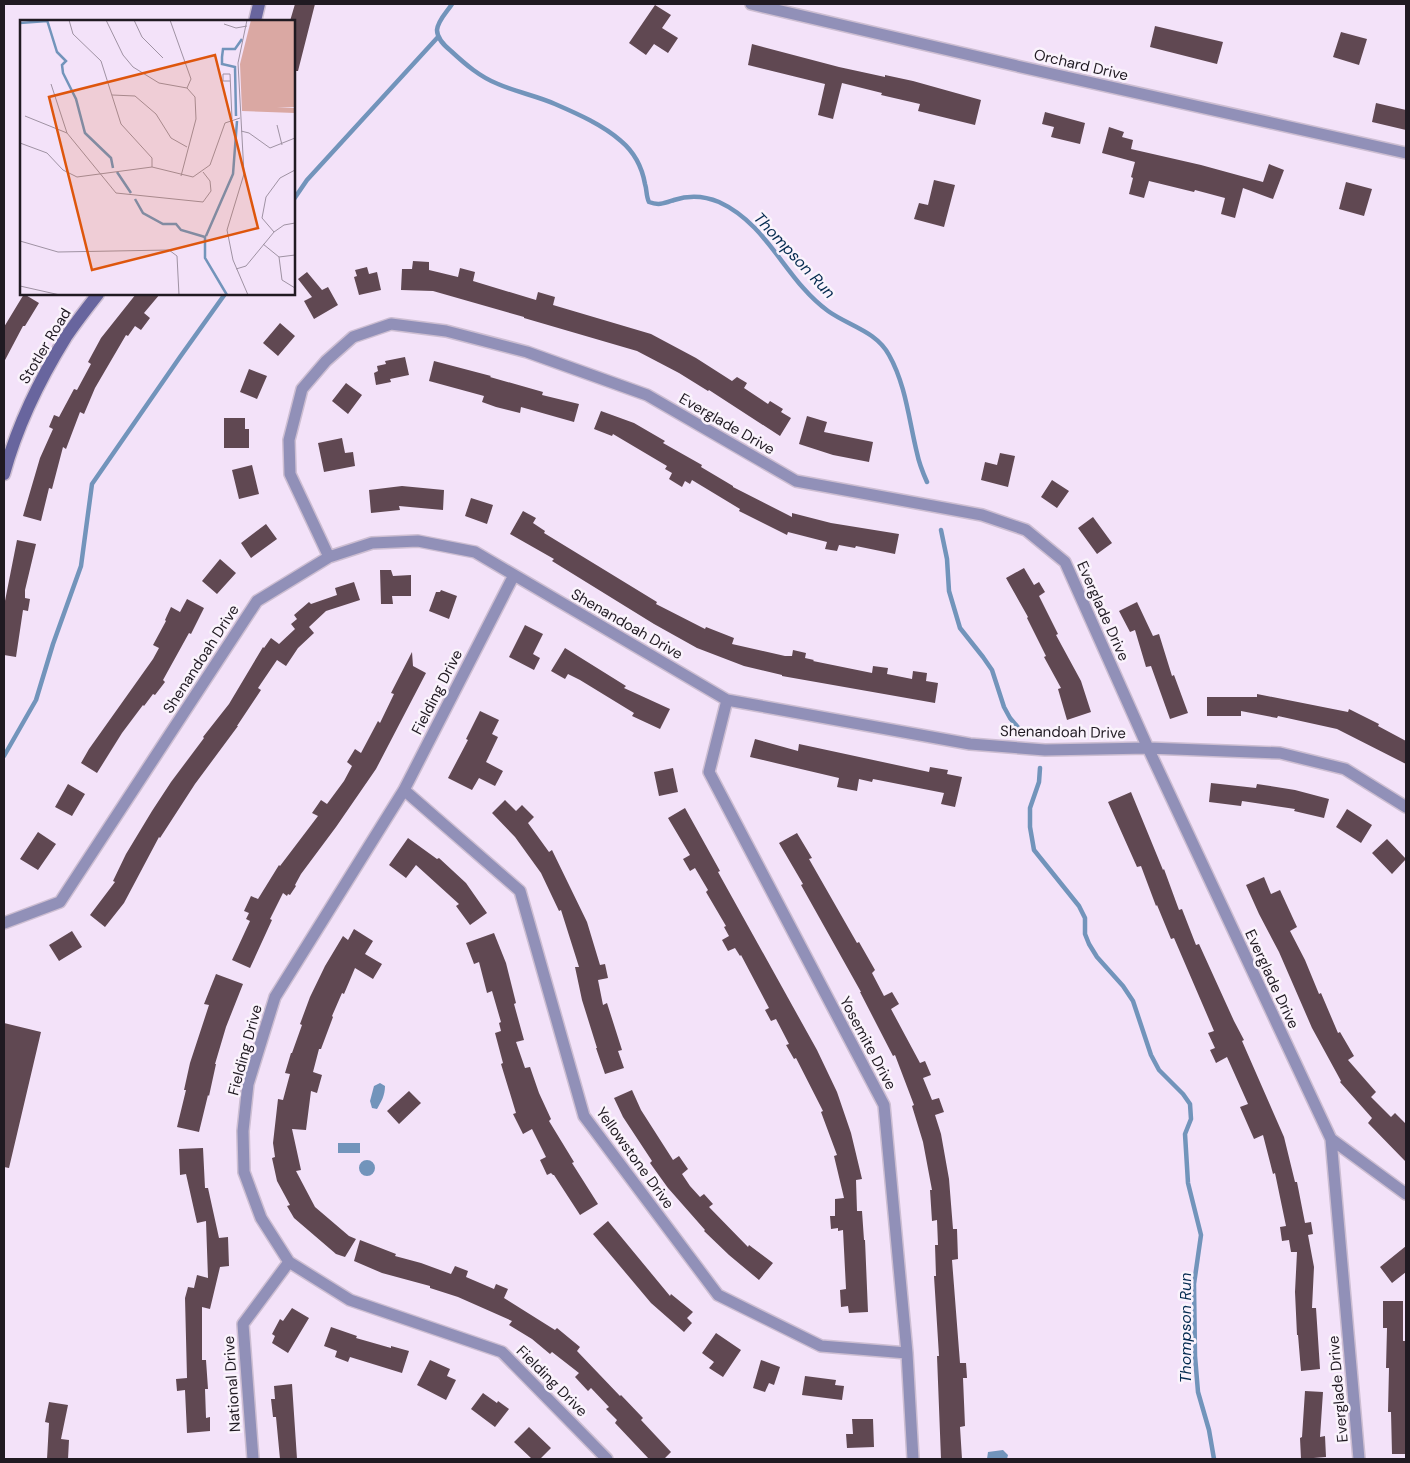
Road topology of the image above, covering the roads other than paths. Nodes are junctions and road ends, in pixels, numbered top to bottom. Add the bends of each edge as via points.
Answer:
1 (259, 4) edge
2 (751, 4) edge
3 (255, 20) edge
4 (1406, 153) edge
5 (97, 295) edge
6 (4, 474) edge
7 (329, 557) junction
8 (514, 575) junction
9 (727, 700) junction
10 (1148, 748) junction
11 (404, 790) junction
12 (1406, 807) edge
13 (4, 923) edge
14 (1331, 1139) junction
15 (1406, 1194) edge
16 (288, 1262) junction
17 (907, 1353) junction
18 (253, 1459) edge
19 (607, 1459) edge
20 (913, 1459) edge
21 (1359, 1459) edge

1 - 3 street
2 - 4 street, Orchard Drive
5 - 6 street, Stotler Road via 66,337 40,383 22,421
7 - 8 street, Shenandoah Drive via 372,543 418,541 475,552
7 - 10 street, Everglade Drive via 290,474 289,440 302,388 353,337 391,324 446,331 527,352 647,395 796,481 982,515 1026,530 1065,562
7 - 13 street, Shenandoah Drive via 257,601 60,902
8 - 9 street, Shenandoah Drive
8 - 11 street, Fielding Drive
9 - 10 street, Shenandoah Drive via 970,744 1045,750
9 - 17 street, Yosemite Drive via 709,772 884,1105
10 - 12 street, Shenandoah Drive via 1280,753 1345,769
10 - 14 street, Everglade Drive
11 - 16 street, Fielding Drive via 274,997 248,1084 243,1131 244,1172 261,1218
11 - 17 street, Yellowstone Drive via 520,891 584,1116 718,1295 821,1346
14 - 15 street
14 - 21 street, Everglade Drive
16 - 18 street, National Drive via 243,1324
16 - 19 street, Fielding Drive via 350,1300 502,1352
17 - 20 street, Yosemite Drive

